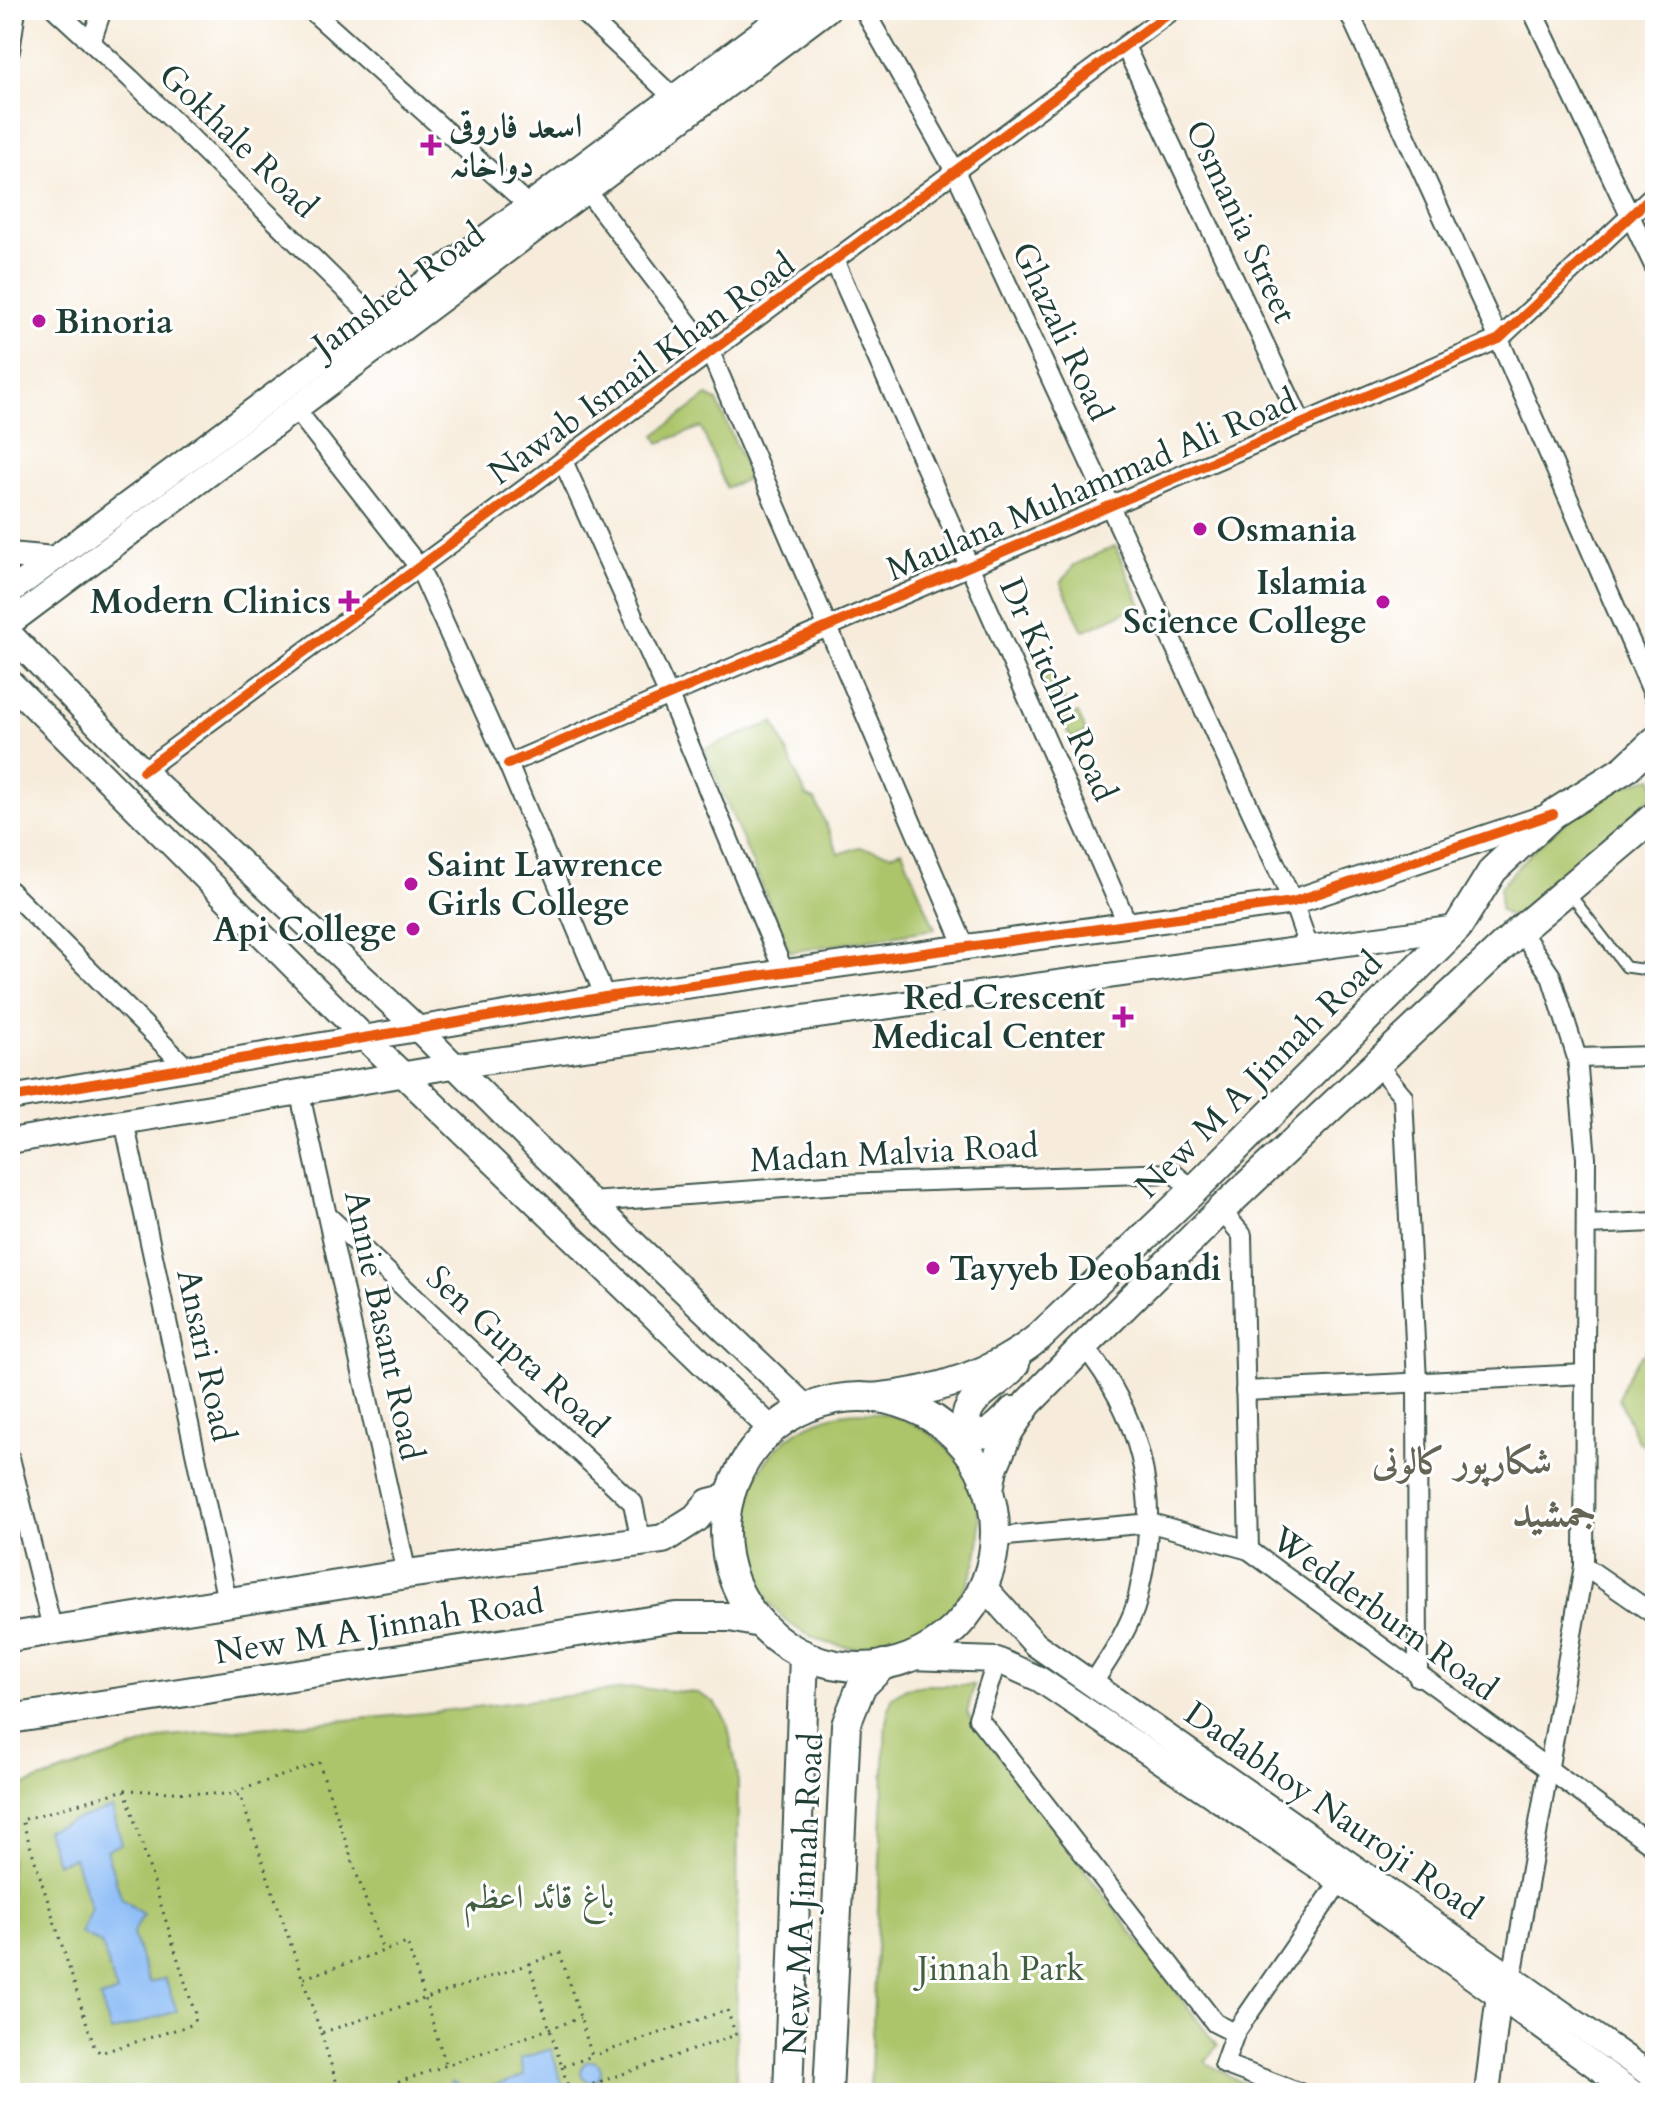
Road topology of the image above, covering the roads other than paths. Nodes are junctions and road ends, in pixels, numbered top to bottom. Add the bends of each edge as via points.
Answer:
1 (16, 10) edge
2 (56, 10) edge
3 (102, 10) edge
4 (311, 10) edge
5 (580, 10) edge
6 (791, 10) edge
7 (827, 10) edge
8 (864, 10) edge
9 (1173, 10) edge
10 (1348, 10) edge
11 (1532, 10) edge
12 (91, 42) junction
13 (1125, 46) junction
14 (10, 51) edge
15 (673, 97) junction
16 (955, 171) junction
17 (587, 191) junction
18 (1655, 193) edge
19 (527, 204) junction
20 (1631, 218) junction
21 (834, 260) junction
22 (1655, 268) edge
23 (375, 318) junction
24 (392, 336) junction
25 (1499, 339) junction
26 (710, 352) junction
27 (294, 407) junction
28 (1302, 424) junction
29 (563, 461) junction
30 (1109, 507) junction
31 (10, 555) edge
32 (54, 559) junction
33 (970, 566) junction
34 (419, 567) junction
35 (10, 592) edge
36 (10, 623) edge
37 (828, 628) junction
38 (10, 634) edge
39 (10, 682) edge
40 (669, 696) junction
41 (1655, 698) edge
42 (1655, 741) edge
43 (508, 764) junction
44 (143, 771) junction
45 (1553, 814) junction
46 (1655, 816) edge
47 (10, 891) edge
48 (1568, 891) junction
49 (1293, 902) junction
50 (1128, 925) junction
51 (1457, 928) junction
52 (1520, 930) junction
53 (965, 947) junction
54 (1309, 948) junction
55 (1655, 971) edge
56 (784, 972) junction
57 (605, 997) junction
58 (416, 1027) junction
59 (365, 1038) junction
60 (1655, 1056) edge
61 (1577, 1058) junction
62 (453, 1066) junction
63 (1378, 1066) junction
64 (186, 1067) junction
65 (403, 1073) junction
66 (299, 1090) junction
67 (12, 1096) edge
68 (124, 1121) junction
69 (10, 1141) edge
70 (1194, 1190) junction
71 (591, 1202) junction
72 (1221, 1210) junction
73 (330, 1218) junction
74 (1655, 1222) edge
75 (1586, 1225) junction
76 (1084, 1346) junction
77 (1023, 1350) junction
78 (1585, 1374) junction
79 (1417, 1382) junction
80 (1245, 1391) junction
81 (873, 1398) junction
82 (1028, 1403) junction
83 (806, 1408) junction
84 (772, 1430) junction
85 (10, 1458) edge
86 (989, 1490) junction
87 (729, 1498) junction
88 (1151, 1523) junction
89 (996, 1537) junction
90 (641, 1542) junction
91 (1249, 1550) junction
92 (1584, 1566) junction
93 (407, 1574) junction
94 (984, 1587) junction
95 (227, 1601) junction
96 (1655, 1615) edge
97 (760, 1623) junction
98 (52, 1628) junction
99 (10, 1637) edge
100 (804, 1655) junction
101 (997, 1660) junction
102 (897, 1661) junction
103 (1418, 1677) junction
104 (1093, 1683) junction
105 (10, 1719) edge
106 (1548, 1772) junction
107 (1655, 1847) edge
108 (1340, 1881) junction
109 (1505, 1986) junction
110 (1235, 2033) junction
111 (1655, 2078) edge
112 (788, 2093) edge
113 (828, 2093) edge
114 (1300, 2093) edge
115 (1487, 2093) edge
116 (1633, 2093) edge

1 - 14 street
2 - 12 street, Gokhale Road
3 - 12 street
4 - 19 street
5 - 15 street
6 - 15 street, Jamshed Road
7 - 17 street, Jamshed Road
8 - 16 street, Ghazali Road
9 - 13 street, Nawab Ismail Khan Road
10 - 25 street
11 - 20 street
12 - 23 street, Gokhale Road
13 - 16 street, Nawab Ismail Khan Road
13 - 28 street, Osmania Street
15 - 19 street, Jamshed Road
16 - 21 street, Nawab Ismail Khan Road
16 - 30 street, Ghazali Road
17 - 24 street, Jamshed Road
17 - 26 street
18 - 20 street, Maulana Muhammad Ali Road
19 - 23 street, Jamshed Road
20 - 22 street
20 - 25 street, Maulana Muhammad Ali Road
21 - 26 street, Nawab Ismail Khan Road
21 - 33 street, Dr Kitchlu Road
23 - 24 street, Gokhale Road
23 - 32 street, Jamshed Road
24 - 27 street, Jamshed Road
25 - 28 street, Maulana Muhammad Ali Road
25 - 41 street
26 - 29 street, Nawab Ismail Khan Road
26 - 37 street
27 - 34 street
27 - 36 street, Jamshed Road
28 - 30 street, Maulana Muhammad Ali Road
29 - 34 street, Nawab Ismail Khan Road
29 - 40 street
30 - 33 street, Maulana Muhammad Ali Road
30 - 49 street, Ghazali Road
31 - 32 street
32 - 35 street, Jamshed Road
33 - 37 street, Maulana Muhammad Ali Road
33 - 50 street, Dr Kitchlu Road
34 - 43 street
34 - 44 street, Nawab Ismail Khan Road
37 - 40 street, Maulana Muhammad Ali Road
37 - 53 street
38 - 44 street
39 - 59 street
40 - 43 street, Maulana Muhammad Ali Road
40 - 56 street
42 - 45 main road, New M A Jinnah Road via 1625,769
43 - 57 street
44 - 58 street
45 - 49 street
45 - 51 main road, New M A Jinnah Road via 1493,870
46 - 48 main road, New M A Jinnah Road
47 - 64 street
48 - 52 main road, New M A Jinnah Road
48 - 55 lane via 1626,967
49 - 50 street
49 - 54 street, Ghazali Road
50 - 53 street
51 - 54 street
51 - 70 main road, New M A Jinnah Road
52 - 61 street via 1551,976
52 - 63 main road, New M A Jinnah Road
53 - 56 street
54 - 62 street
56 - 57 street
57 - 58 street
58 - 59 street
58 - 62 street
59 - 64 street
59 - 65 street
60 - 61 street
61 - 75 street
62 - 65 street
62 - 71 street
63 - 72 main road, New M A Jinnah Road
63 - 79 street via 1403,1096
64 - 67 street
65 - 66 street
65 - 84 street
66 - 68 street
66 - 73 street, Annie Basant Road
68 - 69 street
68 - 95 street, Ansari Road
70 - 71 street, Madan Malvia Road via 1173,1173 840,1184
70 - 77 main road, New M A Jinnah Road
71 - 83 street
72 - 76 main road, New M A Jinnah Road
72 - 80 street via 1242,1235
73 - 90 street, Sen Gupta Road via 633,1503
73 - 93 street, Annie Basant Road
74 - 75 street
75 - 78 street
76 - 82 main road, New M A Jinnah Road
76 - 88 street via 1127,1411 1144,1466
77 - 81 main road, New M A Jinnah Road via 931,1390
77 - 82 main road via 1011,1370 965,1412 966,1424 984,1435
78 - 79 street
78 - 92 street
79 - 80 street
79 - 103 street
80 - 91 street
81 - 83 main road via 839,1399
81 - 86 main road via 911,1407 945,1427 978,1466
82 - 86 main road, New M A Jinnah Road via 1000,1450
83 - 84 main road
84 - 87 main road via 745,1461
85 - 98 street
86 - 89 main road
87 - 90 main road, New M A Jinnah Road via 709,1503 663,1539
87 - 97 main road via 729,1565 741,1596
88 - 89 street, Wedderburn Road
88 - 91 street, Wedderburn Road
88 - 104 street via 1135,1610
89 - 94 main road
90 - 93 main road, New M A Jinnah Road
91 - 103 street, Wedderburn Road
92 - 96 street
92 - 106 street
93 - 95 main road, New M A Jinnah Road
94 - 102 main road via 953,1629
94 - 104 street, Dadabhoy Nauroji Road via 1035,1644
95 - 98 main road, New M A Jinnah Road
97 - 100 main road
97 - 105 main road, New M A Jinnah Road via 676,1617
98 - 99 main road, New M A Jinnah Road
100 - 102 main road via 857,1667
100 - 112 main road
101 - 102 street
101 - 108 street via 1039,1679
101 - 110 street via 978,1718 1215,2023
102 - 113 main road, New MA Jinnah Road via 861,1687 846,1725
103 - 106 street, Wedderburn Road
104 - 109 street, Dadabhoy Nauroji Road
106 - 107 street, Wedderburn Road
106 - 109 street
108 - 109 street
108 - 110 street
109 - 111 street, Dadabhoy Nauroji Road
109 - 115 street
109 - 116 street
110 - 114 street via 1224,2064

